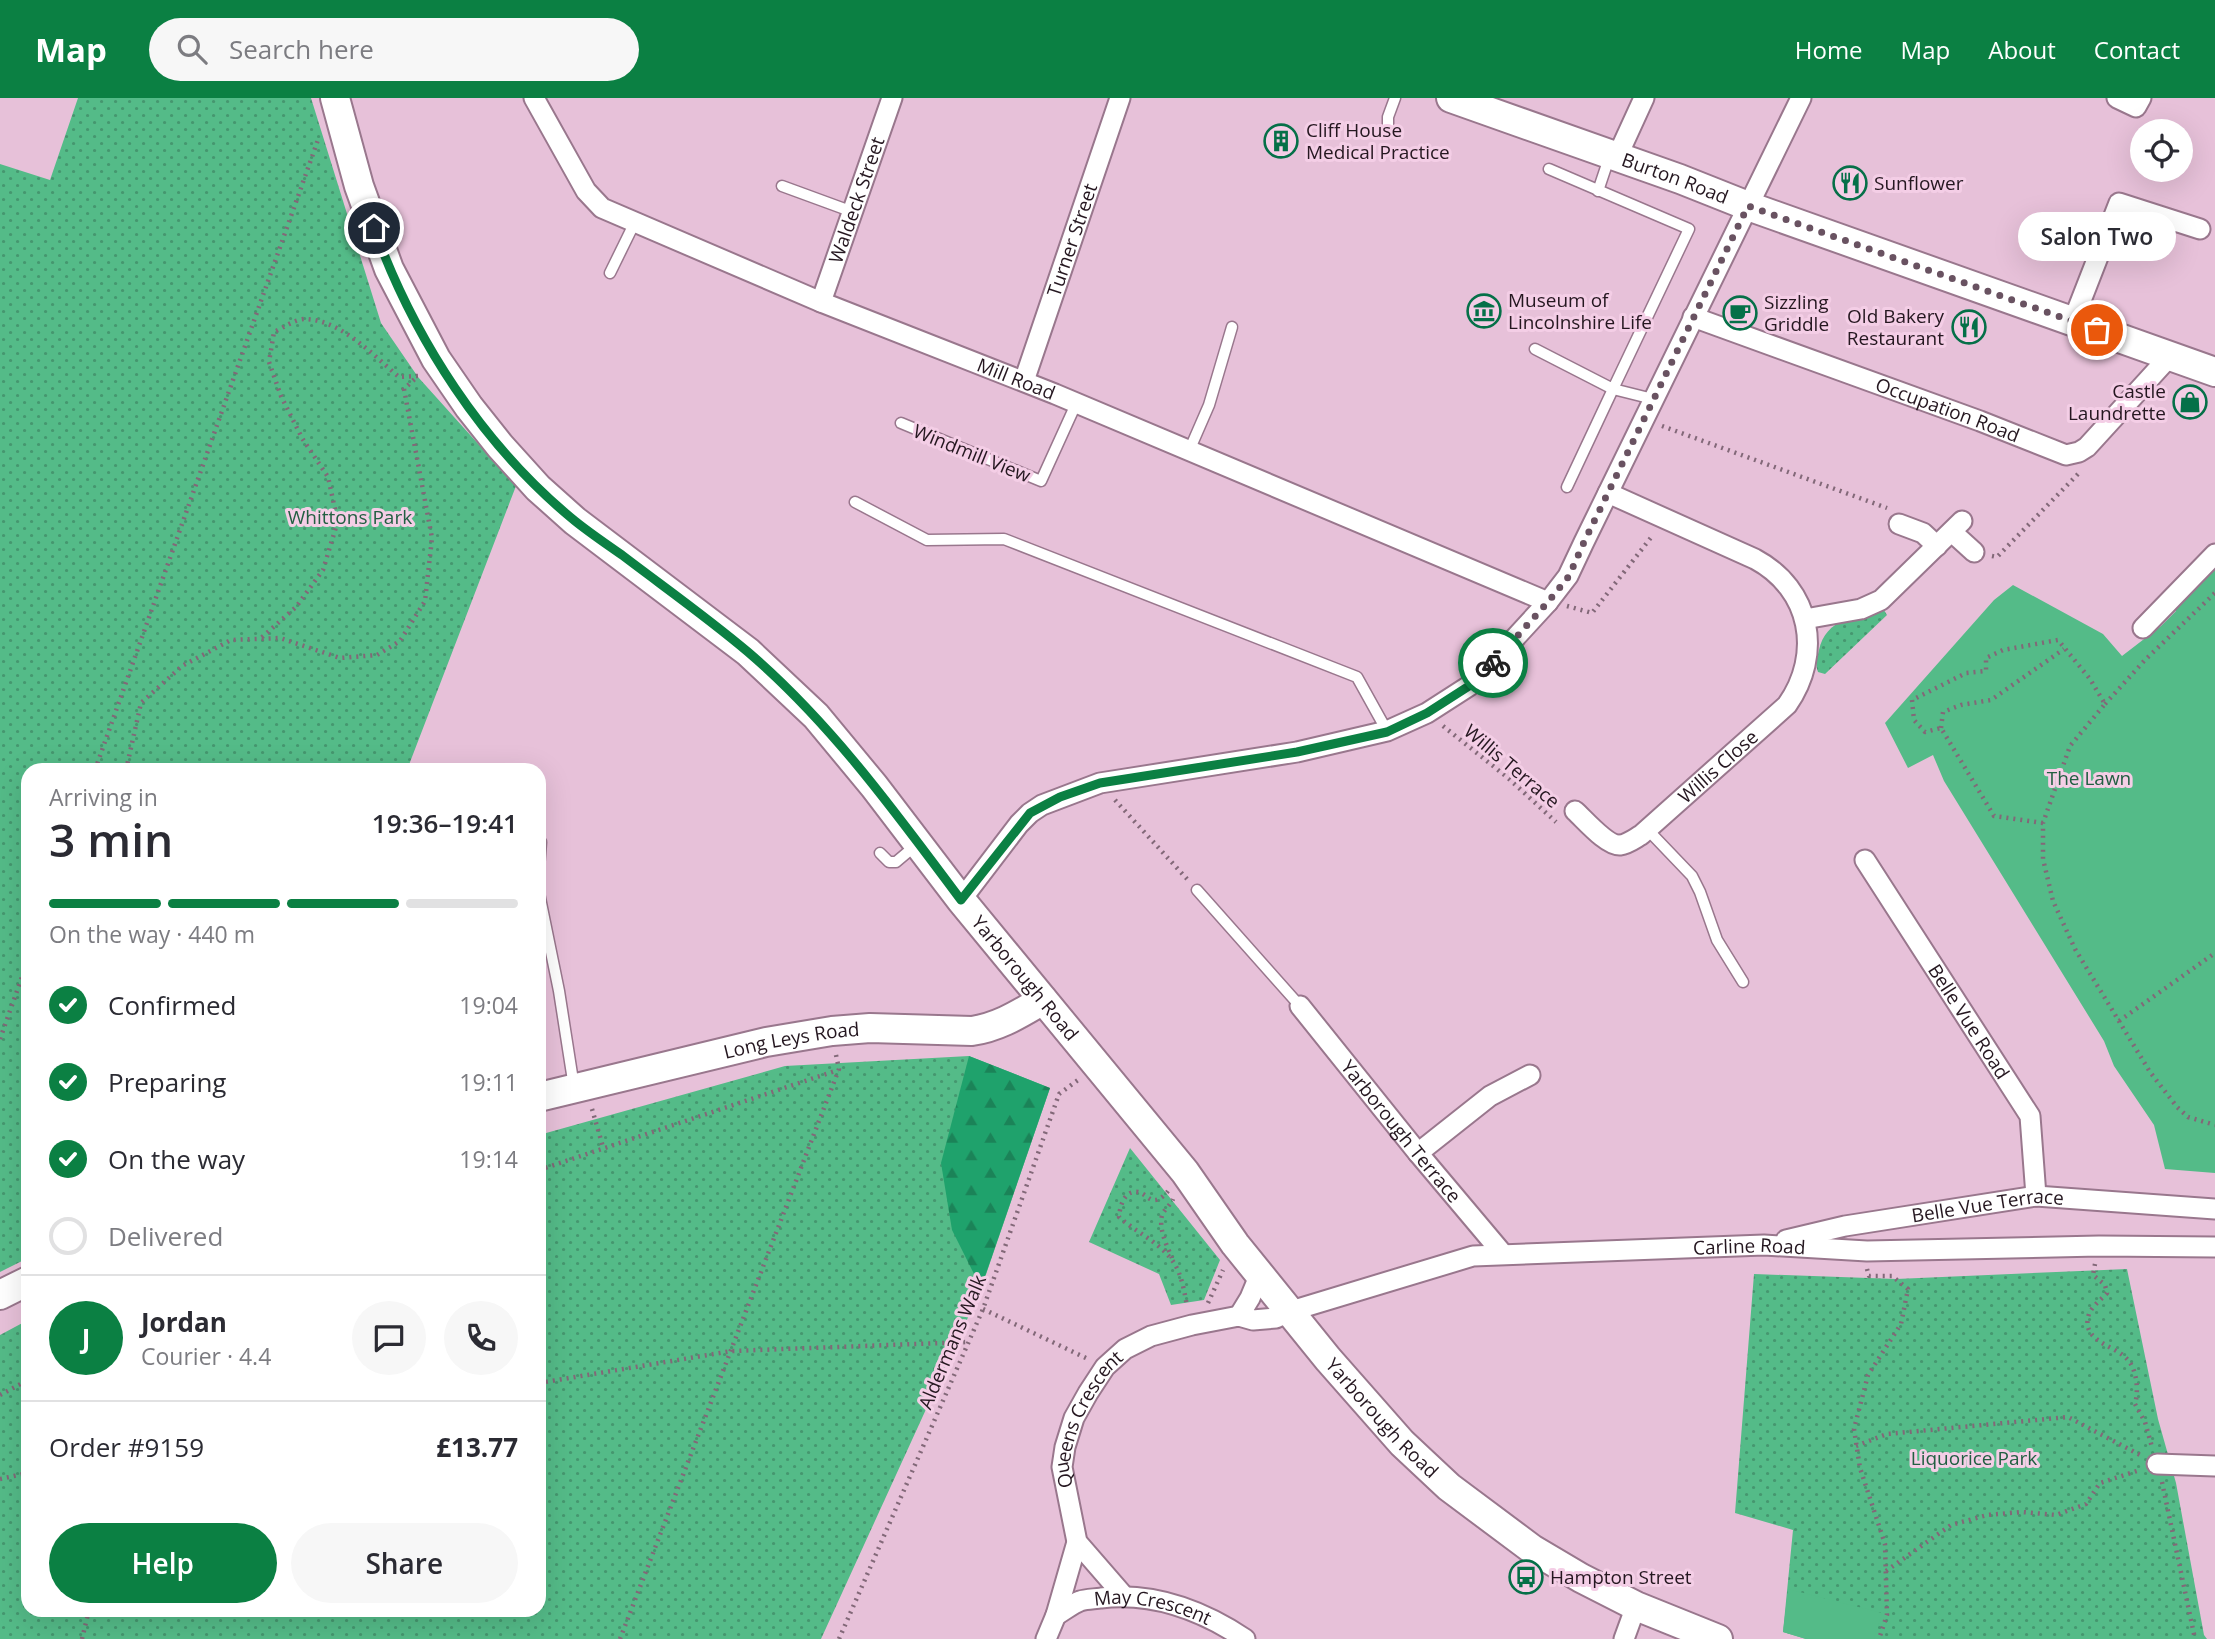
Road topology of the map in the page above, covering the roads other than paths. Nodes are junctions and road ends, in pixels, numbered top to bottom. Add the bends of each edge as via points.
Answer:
1 (335, 98) edge
2 (534, 98) edge
3 (1120, 98) edge
4 (1395, 98) edge
5 (1451, 98) edge
6 (1644, 98) edge
7 (1801, 98) edge
8 (2117, 98) edge
9 (885, 100) edge
10 (2145, 102) edge
11 (1388, 132) dead end
12 (1613, 156) junction
13 (1549, 169) dead end
14 (782, 186) dead end
15 (1598, 191) junction
16 (1748, 206) junction
17 (853, 212) junction
18 (635, 222) junction
19 (2200, 229) dead end
20 (610, 273) dead end
21 (821, 302) junction
22 (1693, 317) junction
23 (2073, 321) junction
24 (1232, 327) dead end
25 (1535, 349) dead end
26 (2170, 356) junction
27 (2215, 372) edge
28 (1024, 381) junction
29 (1613, 388) junction
30 (1653, 399) junction
31 (1076, 404) junction
32 (901, 423) dead end
33 (1189, 451) junction
34 (1567, 487) dead end
35 (1608, 493) junction
36 (855, 502) dead end
37 (1899, 524) road end
38 (1937, 546) junction
39 (1974, 552) dead end
40 (2215, 554) edge
41 (1548, 602) junction
42 (1805, 619) junction
43 (2143, 628) dead end
44 (1387, 732) junction
45 (1575, 811) road end
46 (1646, 829) junction
47 (919, 844) junction
48 (880, 853) dead end
49 (1865, 860) dead end
50 (1197, 890) road end
51 (961, 900) junction
52 (546, 927) edge
53 (1742, 982) dead end
54 (1043, 1000) junction
55 (1300, 1006) joint
56 (1530, 1075) dead end
57 (580, 1086) junction
58 (546, 1095) edge
59 (1418, 1153) junction
60 (2036, 1196) junction
61 (2215, 1209) edge
62 (1764, 1245) junction
63 (2215, 1247) edge
64 (1503, 1254) junction
65 (1260, 1274) junction
66 (21, 1284) edge
67 (0, 1295) edge
68 (1291, 1311) junction
69 (1239, 1316) junction
70 (2157, 1464) road end
71 (2215, 1466) edge
72 (1077, 1542) junction
73 (1123, 1595) junction
74 (1636, 1606) junction
75 (1056, 1615) junction
76 (1046, 1639) edge
77 (1245, 1639) edge
78 (1624, 1639) edge
79 (1718, 1639) edge

1 - 47 main road, Yarborough Road via 359,186 389,269 436,359 469,407 538,488 575,521 748,652 816,716
2 - 18 street, Mill Road via 586,191 602,208
3 - 28 street, Turner Street
4 - 11 lane
5 - 12 main road, Burton Road
6 - 12 street
7 - 16 street
8 - 10 street via 2136,107
9 - 17 street, Waldeck Street
12 - 15 lane
12 - 16 main road, Burton Road
13 - 15 lane
14 - 17 lane
15 - 29 lane via 1689,229
16 - 22 street
16 - 23 main road, Burton Road
17 - 21 street, Waldeck Street
18 - 20 lane
18 - 21 street, Mill Road
19 - 23 street via 2119,203
21 - 28 street, Mill Road
22 - 26 street, Occupation Road via 2066,455 2087,447
22 - 30 street
23 - 26 main road, Burton Road
24 - 33 lane via 1209,405
25 - 29 lane
26 - 27 main road, Burton Road
28 - 31 street, Mill Road
29 - 30 lane
29 - 34 lane
30 - 35 street
31 - 32 lane, Windmill View via 1041,481
31 - 33 street, Mill Road
33 - 41 street, Mill Road
35 - 41 street via 1573,568
35 - 42 street, Willis Close via 1755,559 1788,586
36 - 44 lane via 927,540 1004,539 1357,677
37 - 38 street via 1923,533
38 - 39 street via 1957,526
38 - 42 street via 1881,600 1861,609
40 - 43 street
41 - 44 street via 1476,680 1427,713
42 - 46 street, Willis Close via 1805,670 1787,705
44 - 51 street via 1297,752 1100,783 1060,797 1030,813
45 - 46 street, Willis Close via 1617,846
46 - 53 lane via 1692,876 1717,940
47 - 48 lane via 896,862
47 - 51 main road, Yarborough Road
49 - 60 street, Belle Vue Road via 2030,1116
50 - 55 lane
51 - 54 main road, Yarborough Road
52 - 57 lane
54 - 57 main road, Long Leys Road via 998,1025 972,1031 832,1031
54 - 65 main road, Yarborough Road via 1185,1172
55 - 59 street, Yarborough Terrace
56 - 59 street via 1490,1096
57 - 58 main road, Long Leys Road
59 - 64 street, Yarborough Terrace
60 - 61 street, Belle Vue Terrace
60 - 62 street, Belle Vue Terrace via 1845,1226
62 - 63 street, Carline Road via 1867,1251
62 - 64 street, Carline Road
64 - 68 street, Carline Road via 1473,1256
65 - 68 main road, Yarborough Road
65 - 69 street
66 - 67 main road
68 - 69 street, Queens Crescent via 1276,1318
68 - 74 main road, Yarborough Road via 1366,1404 1450,1487 1532,1549
69 - 72 street, Queens Crescent via 1151,1336 1125,1349 1105,1367 1074,1418 1065,1447 1062,1467
70 - 71 street
72 - 73 street, Queens Crescent
72 - 75 street
73 - 75 street, May Crescent via 1080,1601
73 - 77 street, May Crescent via 1195,1611
74 - 78 street
74 - 79 main road, Yarborough Road
75 - 76 street

